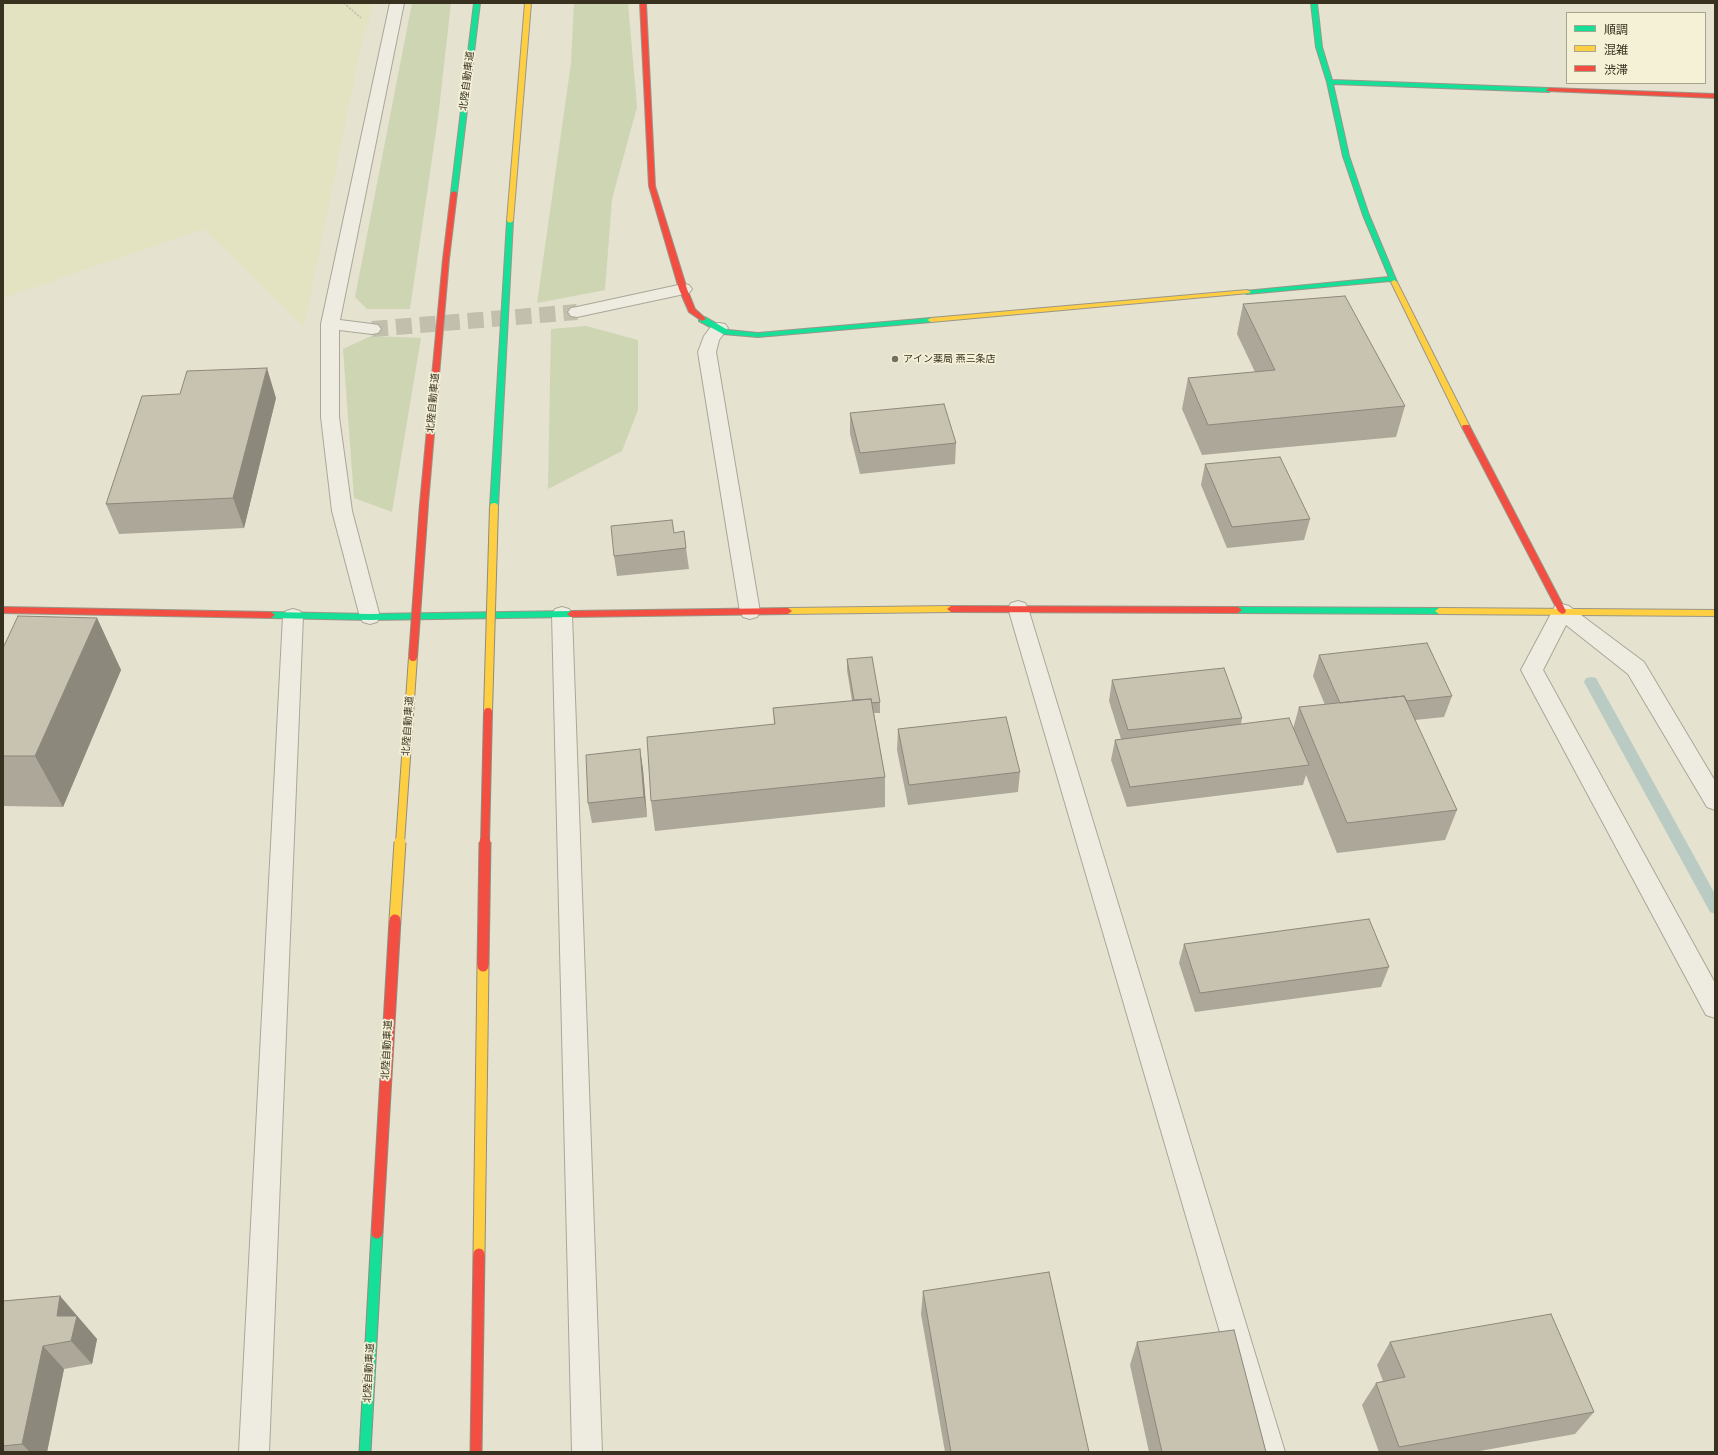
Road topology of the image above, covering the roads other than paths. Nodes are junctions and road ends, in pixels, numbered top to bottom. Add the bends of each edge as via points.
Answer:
1 (397, 3) edge
2 (477, 3) edge
3 (528, 3) edge
4 (643, 3) edge
5 (1314, 3) edge
6 (1330, 82) junction
7 (1715, 96) edge
8 (1392, 279) junction
9 (683, 289) junction
10 (576, 312) tunnel mouth
11 (330, 324) junction
12 (719, 328) junction
13 (372, 329) tunnel mouth
14 (1018, 608) junction
15 (3, 610) edge
16 (750, 612) junction
17 (1562, 612) junction
18 (1715, 613) edge
19 (562, 614) junction
20 (293, 616) junction
21 (370, 617) junction
22 (1715, 801) edge
23 (1706, 975) edge
24 (1715, 1007) edge
25 (254, 1452) edge
26 (365, 1452) edge
27 (476, 1452) edge
28 (587, 1452) edge
29 (1270, 1452) edge

1 - 11 street
2 - 26 main road, 北陸自動車道, bridge via 446,259 424,504 398,865
3 - 27 main road, bridge via 508,251 494,507 484,873
4 - 9 main road via 652,186
5 - 6 main road via 1319,48
6 - 7 main road
6 - 8 main road via 1346,156
8 - 12 main road via 758,335 726,332
8 - 17 main road
9 - 10 street
9 - 12 main road via 692,310
11 - 13 street
11 - 21 street via 330,416 342,511
12 - 16 street via 710,340 707,352
14 - 16 main road
14 - 17 main road
14 - 29 street
15 - 20 main road
16 - 19 main road
17 - 18 main road
17 - 22 street via 1636,668
17 - 23 street via 1532,670
19 - 21 main road
19 - 28 street
20 - 21 main road
20 - 25 street
23 - 24 street

